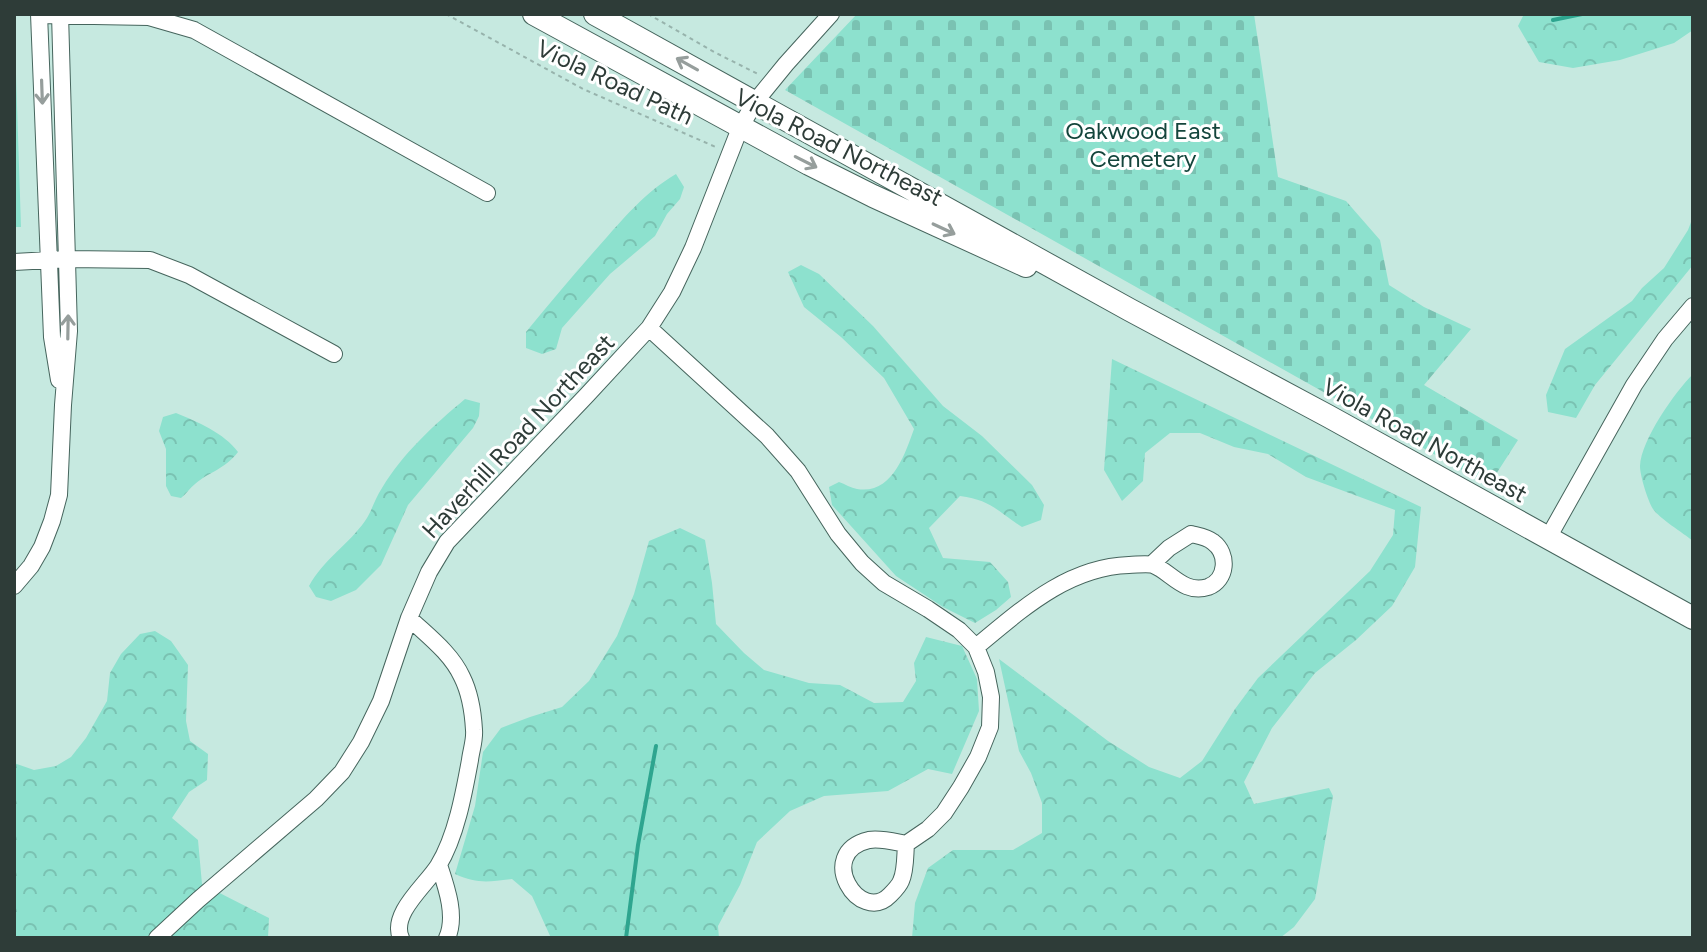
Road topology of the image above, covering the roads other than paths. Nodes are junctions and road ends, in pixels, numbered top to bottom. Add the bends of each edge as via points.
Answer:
1 (39, 14) edge
2 (534, 14) edge
3 (595, 14) edge
4 (831, 14) edge
5 (60, 15) edge
6 (755, 102) junction
7 (740, 128) junction
8 (487, 193) dead end
9 (68, 259) junction
10 (48, 261) junction
11 (14, 262) edge
12 (1693, 306) edge
13 (1130, 310) junction
14 (649, 328) junction
15 (334, 354) dead end
16 (63, 405) junction
17 (1548, 538) junction
18 (1152, 564) dead end
19 (14, 586) edge
20 (409, 618) junction
21 (1693, 618) edge
22 (976, 647) junction
23 (906, 844) junction
24 (439, 865) junction
25 (157, 938) edge
26 (401, 938) edge
27 (447, 938) edge

1 - 5 street
1 -> 10 street
2 - 7 main road, Viola Road Northeast
6 -> 3 main road, Viola Road Northeast
4 - 6 street, Haverhill Road Northeast
5 - 8 street via 149,17 194,30
5 - 9 street
6 - 7 street, Haverhill Road Northeast
6 - 13 main road, Viola Road Northeast
7 -> 13 main road, Viola Road Northeast via 887,203
7 - 14 street, Haverhill Road Northeast via 693,248
9 - 10 street
9 - 15 street via 150,260 169,266
16 -> 9 street
10 - 11 street
10 - 16 street
12 - 17 street via 1634,385
13 - 17 main road, Viola Road Northeast
14 - 20 street, Haverhill Road Northeast via 447,542
14 - 22 street via 767,436 862,563
16 - 19 street via 59,495 52,521 31,566
17 - 21 main road, Viola Road Northeast
18 - 22 street via 1087,572 1060,584
20 - 24 street via 449,655 462,675 475,733 465,790
20 - 25 street, Haverhill Road Northeast via 381,701 342,772
22 - 23 street via 991,697 990,727 944,813
23 - 23 street via 872,840 858,845 847,853 843,879 861,900 882,903 901,882
24 - 26 street via 404,911
24 - 27 street via 451,916

